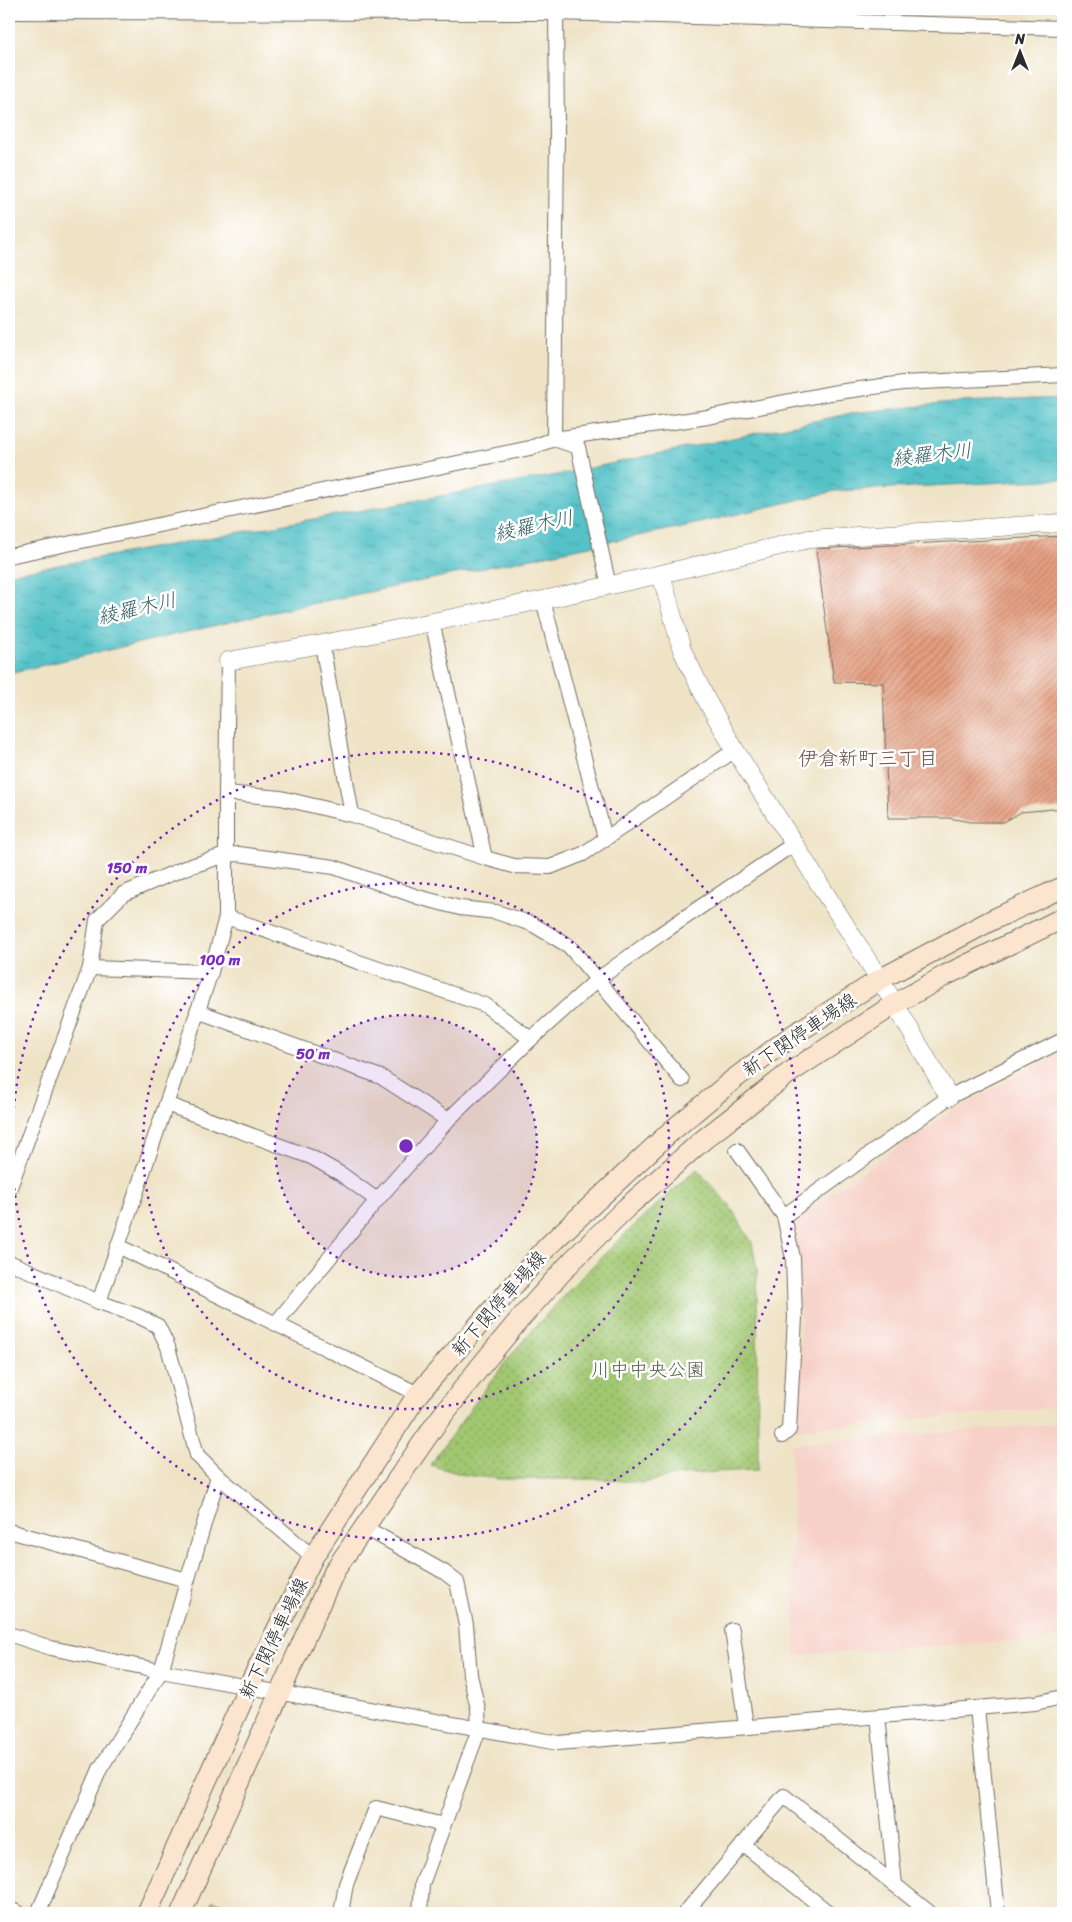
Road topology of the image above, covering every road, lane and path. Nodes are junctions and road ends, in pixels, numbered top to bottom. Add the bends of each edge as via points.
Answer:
1 (556, 11) edge
2 (9, 12) edge
3 (1063, 28) edge
4 (1063, 375) edge
5 (554, 439) junction
6 (1063, 523) edge
7 (9, 556) edge
8 (661, 574) junction
9 (609, 586) junction
10 (543, 600) junction
11 (432, 621) junction
12 (322, 644) junction
13 (228, 660) joint
14 (735, 750) junction
15 (226, 793) junction
16 (352, 815) junction
17 (606, 838) junction
18 (795, 843) junction
19 (226, 855) junction
20 (484, 858) junction
21 (1063, 887) edge
22 (226, 918) junction
23 (1063, 918) edge
24 (90, 968) junction
25 (211, 972) junction
26 (597, 980) junction
27 (880, 980) junction
28 (894, 1004) junction
29 (197, 1010) junction
30 (531, 1038) junction
31 (1063, 1040) edge
32 (682, 1080) dead end
33 (949, 1097) junction
34 (166, 1104) junction
35 (448, 1120) junction
36 (737, 1150) dead end
37 (9, 1190) edge
38 (377, 1200) junction
39 (784, 1216) junction
40 (118, 1246) junction
41 (9, 1262) edge
42 (99, 1302) junction
43 (276, 1323) junction
44 (418, 1394) junction
45 (782, 1436) dead end
46 (218, 1476) junction
47 (364, 1527) junction
48 (9, 1531) edge
49 (312, 1557) junction
50 (187, 1580) junction
51 (732, 1630) dead end
52 (9, 1634) edge
53 (161, 1671) junction
54 (249, 1686) junction
55 (280, 1693) junction
56 (1063, 1697) edge
57 (977, 1708) junction
58 (878, 1716) junction
59 (746, 1726) junction
60 (479, 1729) junction
61 (442, 1825) junction
62 (743, 1844) junction
63 (894, 1885) junction
64 (9, 1909) edge
65 (19, 1913) edge
66 (38, 1913) edge
67 (147, 1913) edge
68 (181, 1913) edge
69 (341, 1913) edge
70 (420, 1913) edge
71 (685, 1913) edge
72 (829, 1913) edge
73 (930, 1913) edge
74 (998, 1913) edge

1 - 2 street
1 - 3 street
1 - 5 street
4 - 5 street via 903,383 831,393 708,417
5 - 7 street via 530,448
5 - 9 street via 578,447
6 - 8 street via 809,539
8 - 9 street
8 - 14 street via 682,650
9 - 10 street
10 - 11 street
10 - 17 street
11 - 12 street
11 - 20 street
12 - 13 street
12 - 16 street
13 - 15 street
14 - 17 street
14 - 18 street
15 - 16 street via 281,798
15 - 19 street
16 - 20 street
17 - 20 street via 583,854 550,867 514,866
18 - 26 street
18 - 27 street
19 - 22 street
19 - 24 street via 123,894 97,920
19 - 26 street via 334,867 418,897 460,908 496,912 532,924 569,946
21 - 27 main road, 新下関停車場線 via 992,920
22 - 25 street
22 - 30 street via 486,1005
23 - 28 main road, 新下関停車場線 via 1018,938
24 - 25 street
24 - 37 street
25 - 29 street
26 - 30 street
26 - 32 street
27 - 28 street
27 - 44 main road, 新下関停車場線 via 793,1035 669,1133 548,1246
28 - 33 street
28 - 47 main road, 新下関停車場線 via 789,1073 703,1140 578,1255 480,1367
29 - 34 street
29 - 35 street via 381,1077
30 - 35 street
31 - 33 street
33 - 39 street
34 - 38 street via 311,1157
34 - 40 street
35 - 38 street
36 - 39 street
38 - 43 street
39 - 45 street via 793,1258 795,1317 789,1430
40 - 42 street
40 - 43 street
41 - 42 street
42 - 46 street via 158,1326 168,1347 197,1455
43 - 44 street
44 - 49 main road, 新下関停車場線
46 - 49 street
46 - 50 street
47 - 55 main road, 新下関停車場線 via 335,1570
47 - 60 street via 457,1582 466,1625
48 - 50 street
49 - 54 main road, 新下関停車場線
50 - 53 street
51 - 59 street
52 - 53 street via 51,1648
53 - 54 street
53 - 66 street via 100,1769
54 - 55 street
54 - 67 main road, 新下関停車場線
55 - 60 street
55 - 68 main road, 新下関停車場線
56 - 57 street
57 - 58 street
57 - 74 street
58 - 59 street
58 - 63 street
59 - 60 street via 558,1743
60 - 61 street
61 - 69 street via 376,1808 346,1884
61 - 70 street via 422,1884
62 - 63 street via 784,1796
62 - 71 street
62 - 72 street
63 - 73 street
64 - 65 street

